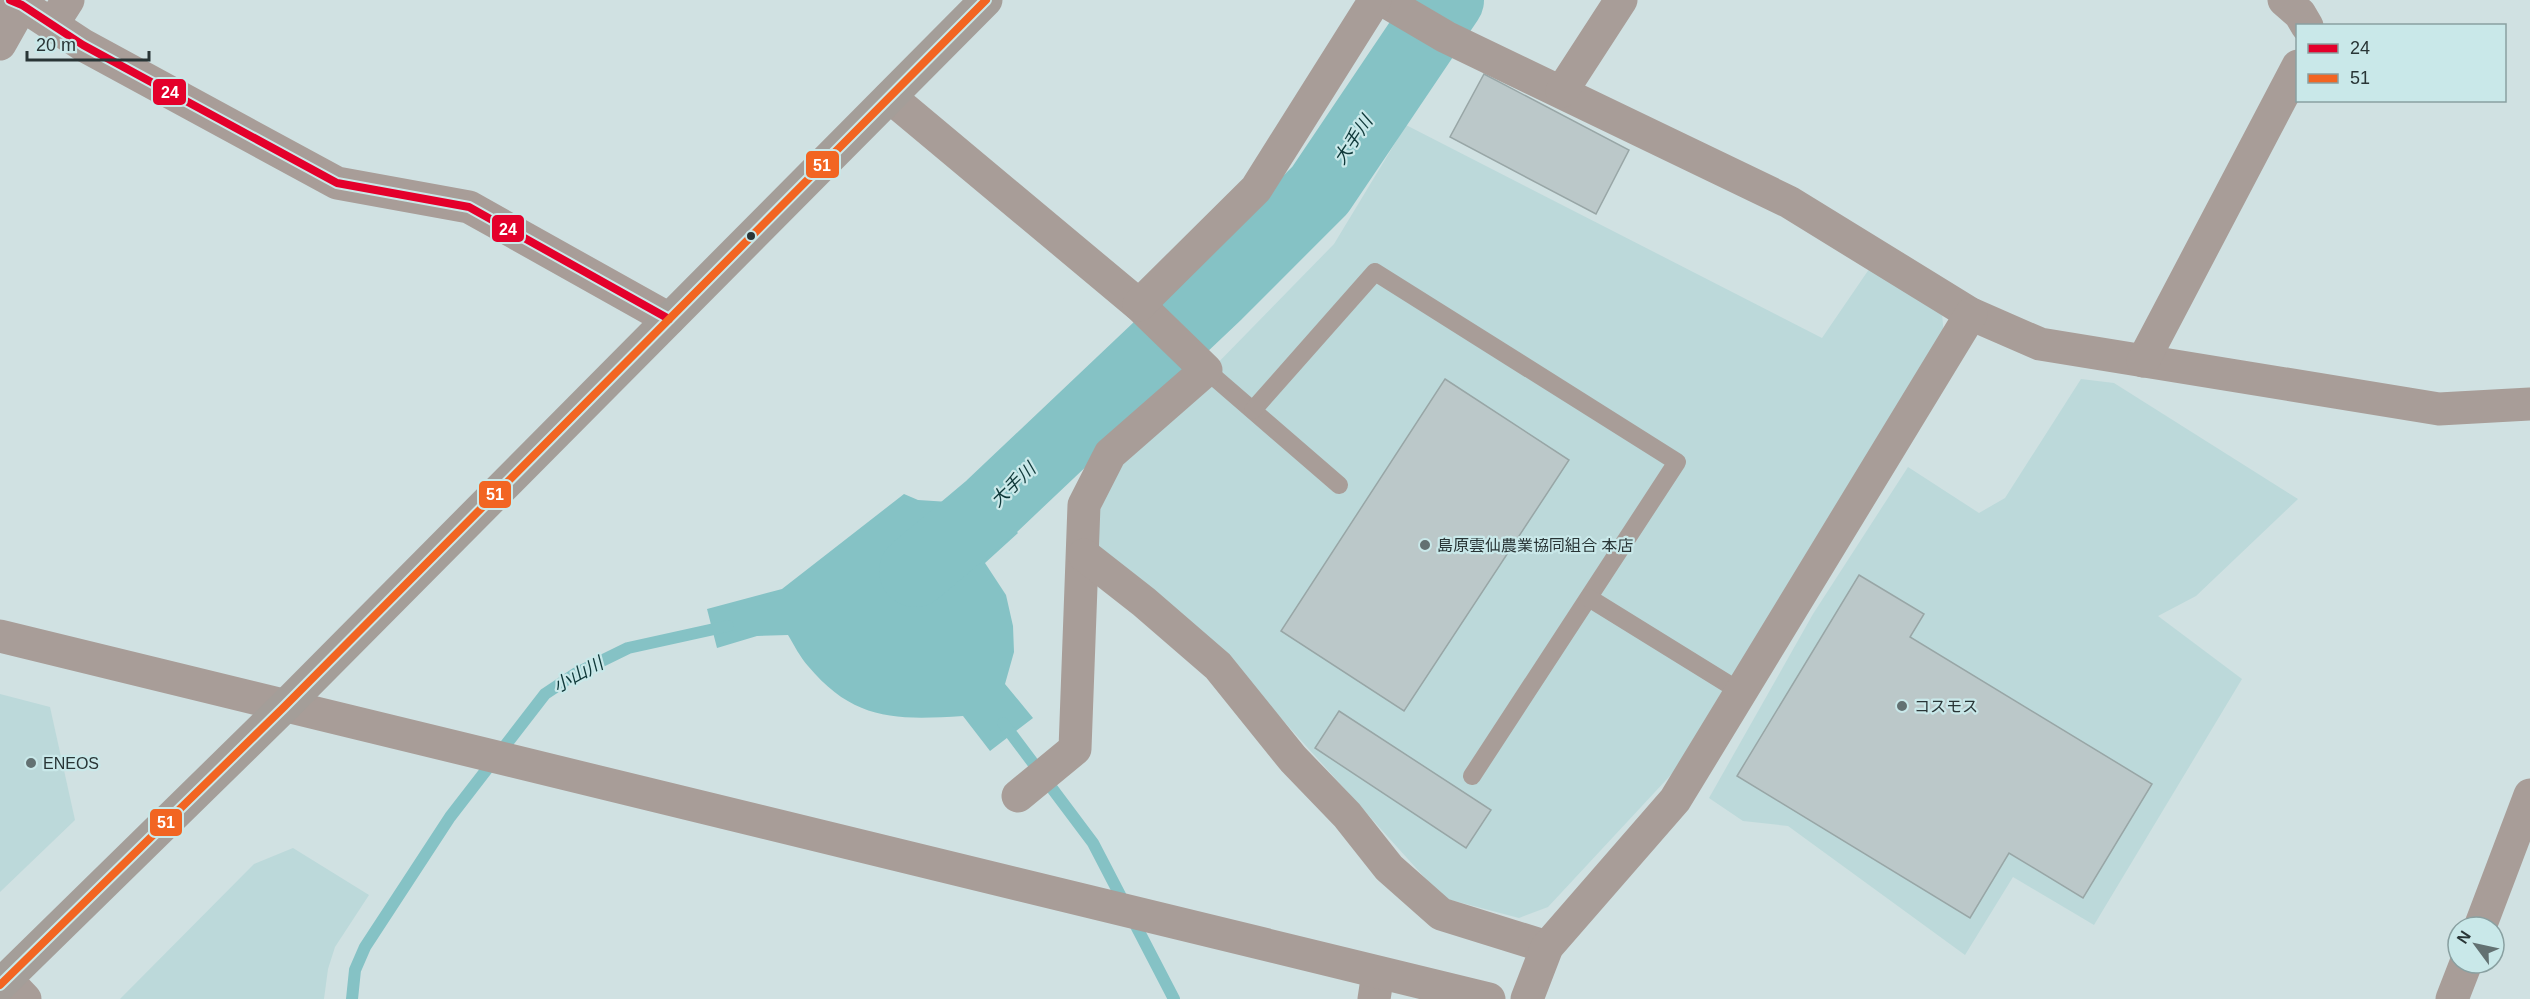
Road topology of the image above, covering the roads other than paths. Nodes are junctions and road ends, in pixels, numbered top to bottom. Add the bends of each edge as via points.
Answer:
1 (986, 0) edge
2 (1621, 0) edge
3 (2284, 0) edge
4 (1382, 1) edge
5 (16, 2) edge
6 (60, 13) edge
7 (2306, 24) edge
8 (0, 44) edge
9 (2296, 70) edge
10 (1562, 92) junction
11 (890, 97) junction
12 (1144, 310) junction
13 (1971, 314) junction
14 (669, 319) junction
15 (2143, 361) junction
16 (1198, 362) junction
17 (2530, 404) edge
18 (1253, 410) junction
19 (1339, 485) dead end
20 (1084, 555) junction
21 (1588, 598) junction
22 (0, 636) edge
23 (1741, 692) junction
24 (284, 707) junction
25 (1472, 776) dead end
26 (2530, 795) edge
27 (1018, 796) dead end
28 (2485, 915) edge
29 (1547, 946) junction
30 (2461, 975) edge
31 (1376, 986) edge
32 (10, 988) edge
33 (1489, 999) edge
34 (1527, 999) edge
35 (2452, 999) edge

1 - 11 main road
2 - 10 street
3 - 7 street
4 - 10 street via 1446,38
4 - 12 street via 1256,189
5 - 6 street
5 - 8 street
6 - 14 street via 82,45 337,183 469,207
9 - 15 street
10 - 13 street via 1789,202
11 - 12 street
11 - 14 main road
12 - 16 street
13 - 15 street via 2040,344
13 - 23 street
14 - 24 main road
15 - 17 street via 2439,409
16 - 18 lane
16 - 20 street via 1110,454 1084,505
18 - 19 lane
18 - 21 lane via 1376,272 1677,462
20 - 27 street via 1075,750
20 - 29 street via 1218,666 1389,868 1441,914
21 - 23 lane
21 - 25 lane
22 - 24 street
23 - 29 street via 1675,800
24 - 31 street via 1174,923
24 - 32 main road
26 - 28 street
29 - 34 street
30 - 35 street
31 - 33 street

